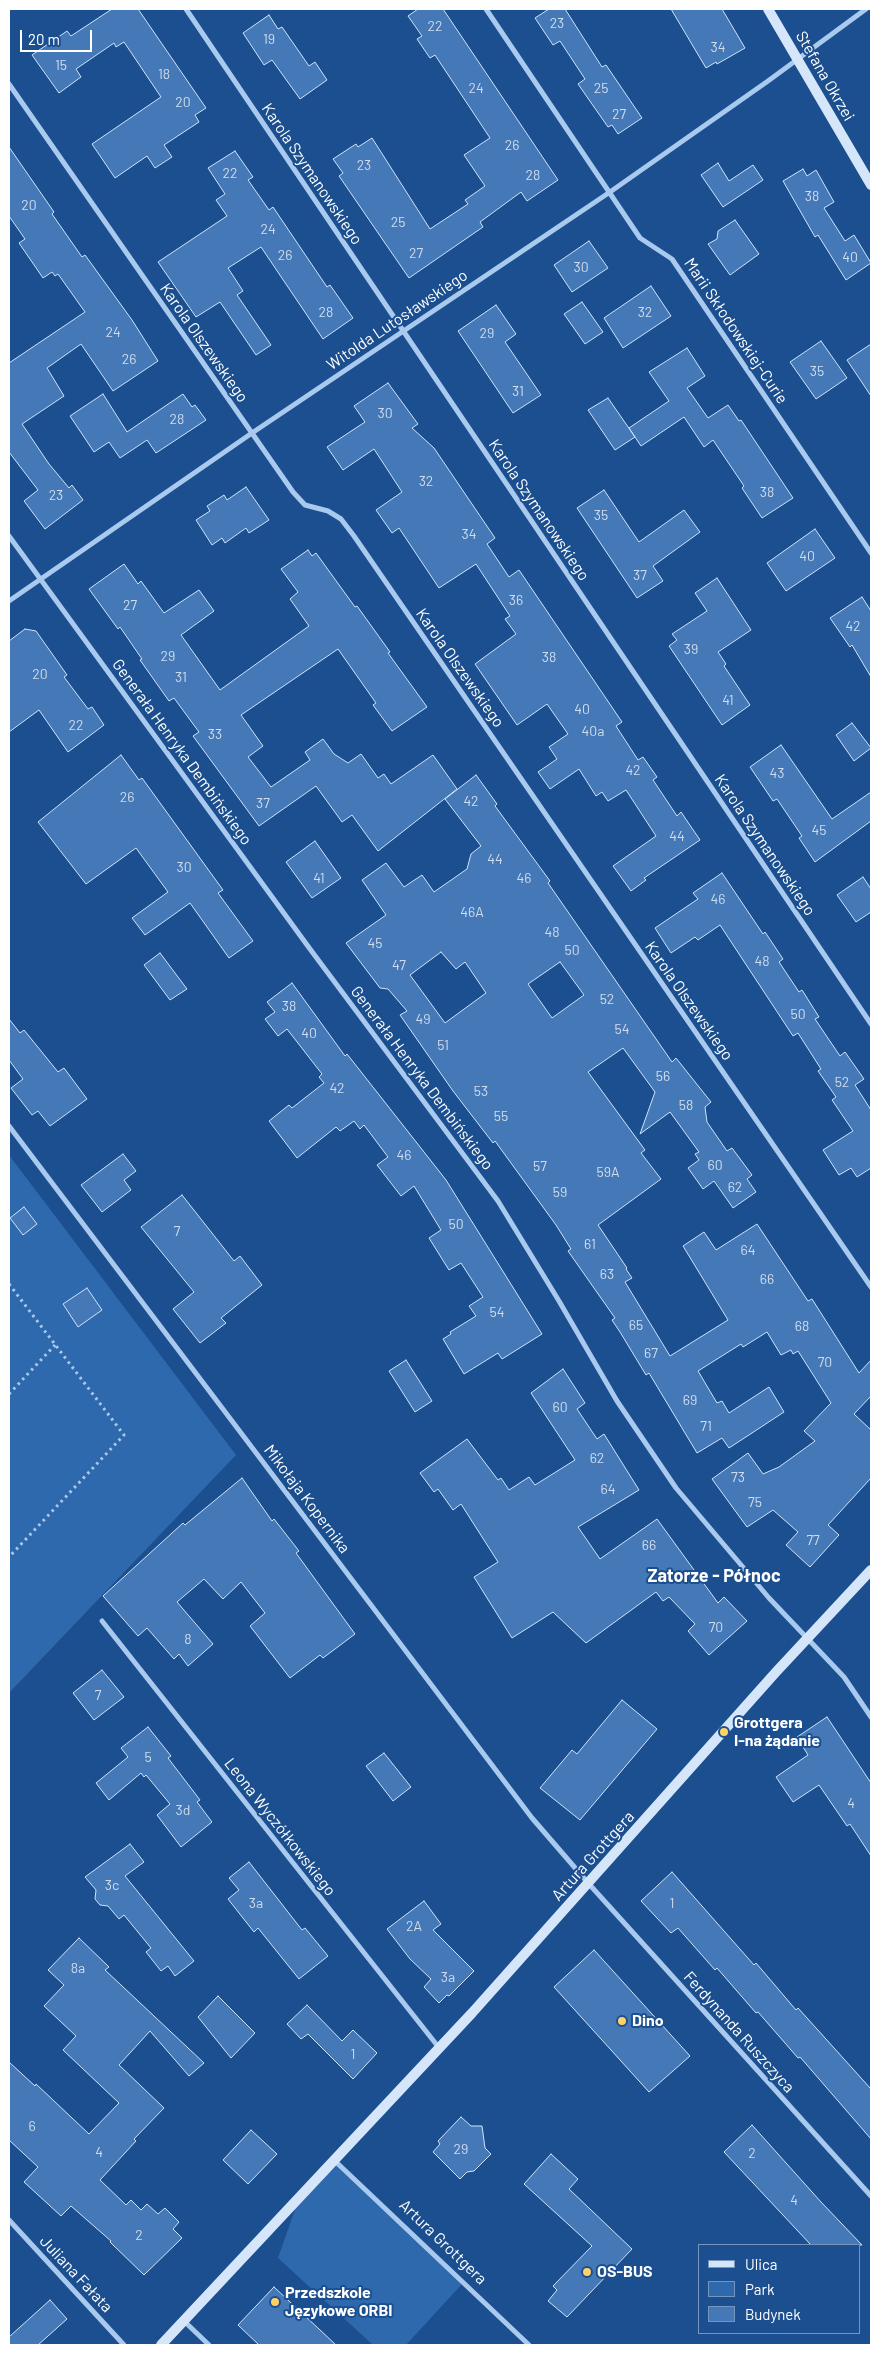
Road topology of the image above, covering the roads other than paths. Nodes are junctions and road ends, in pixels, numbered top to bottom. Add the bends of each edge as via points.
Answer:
1 (186, 9) edge
2 (486, 9) edge
3 (768, 9) edge
4 (866, 9) edge
5 (797, 58) junction
6 (9, 84) edge
7 (871, 185) edge
8 (610, 192) junction
9 (403, 331) junction
10 (252, 433) junction
11 (9, 536) edge
12 (871, 553) edge
13 (41, 578) junction
14 (9, 601) edge
15 (871, 1024) edge
16 (9, 1126) edge
17 (871, 1287) edge
18 (871, 1570) edge
19 (102, 1621) dead end
20 (809, 1638) junction
21 (871, 1717) edge
22 (589, 1884) junction
23 (440, 2048) junction
24 (335, 2161) junction
25 (871, 2196) edge
26 (9, 2220) edge
27 (184, 2321) junction
28 (124, 2345) edge
29 (160, 2345) edge
30 (209, 2345) edge
31 (529, 2345) edge

1 - 9 street, Karola Szymanowskiego
2 - 8 street, Marii Skłodowskiej-Curie
3 - 5 street, Stefana Okrzei
4 - 5 street, Witolda Lutosławskiego
5 - 7 street, Stefana Okrzei
5 - 8 street, Witolda Lutosławskiego
6 - 10 street, Karola Olszewskiego
8 - 9 street, Witolda Lutosławskiego
8 - 12 street, Marii Skłodowskiej-Curie via 640,238 672,259
9 - 10 street, Witolda Lutosławskiego
9 - 15 street, Karola Szymanowskiego
10 - 13 street, Witolda Lutosławskiego
10 - 17 street, Karola Olszewskiego via 304,505 328,511 341,519 354,536
11 - 13 street, Generała Henryka Dembińskiego
13 - 14 street, Witolda Lutosławskiego
13 - 20 street, Generała Henryka Dembińskiego via 310,949 498,1201 617,1401 676,1488 770,1598
16 - 22 street, Mikołaja Kopernika via 532,1818
18 - 20 street, Artura Grottgera
19 - 23 street, Leona Wyczółkowskiego
20 - 21 street, Generała Henryka Dembińskiego via 844,1677
20 - 22 street, Artura Grottgera
22 - 23 street, Artura Grottgera
22 - 25 street, Ferdynanda Ruszczyca
23 - 24 street, Artura Grottgera
24 - 27 street, Artura Grottgera
24 - 31 street, Artura Grottgera
26 - 28 street, Juliana Fałata
27 - 29 street, Artura Grottgera
27 - 30 street

